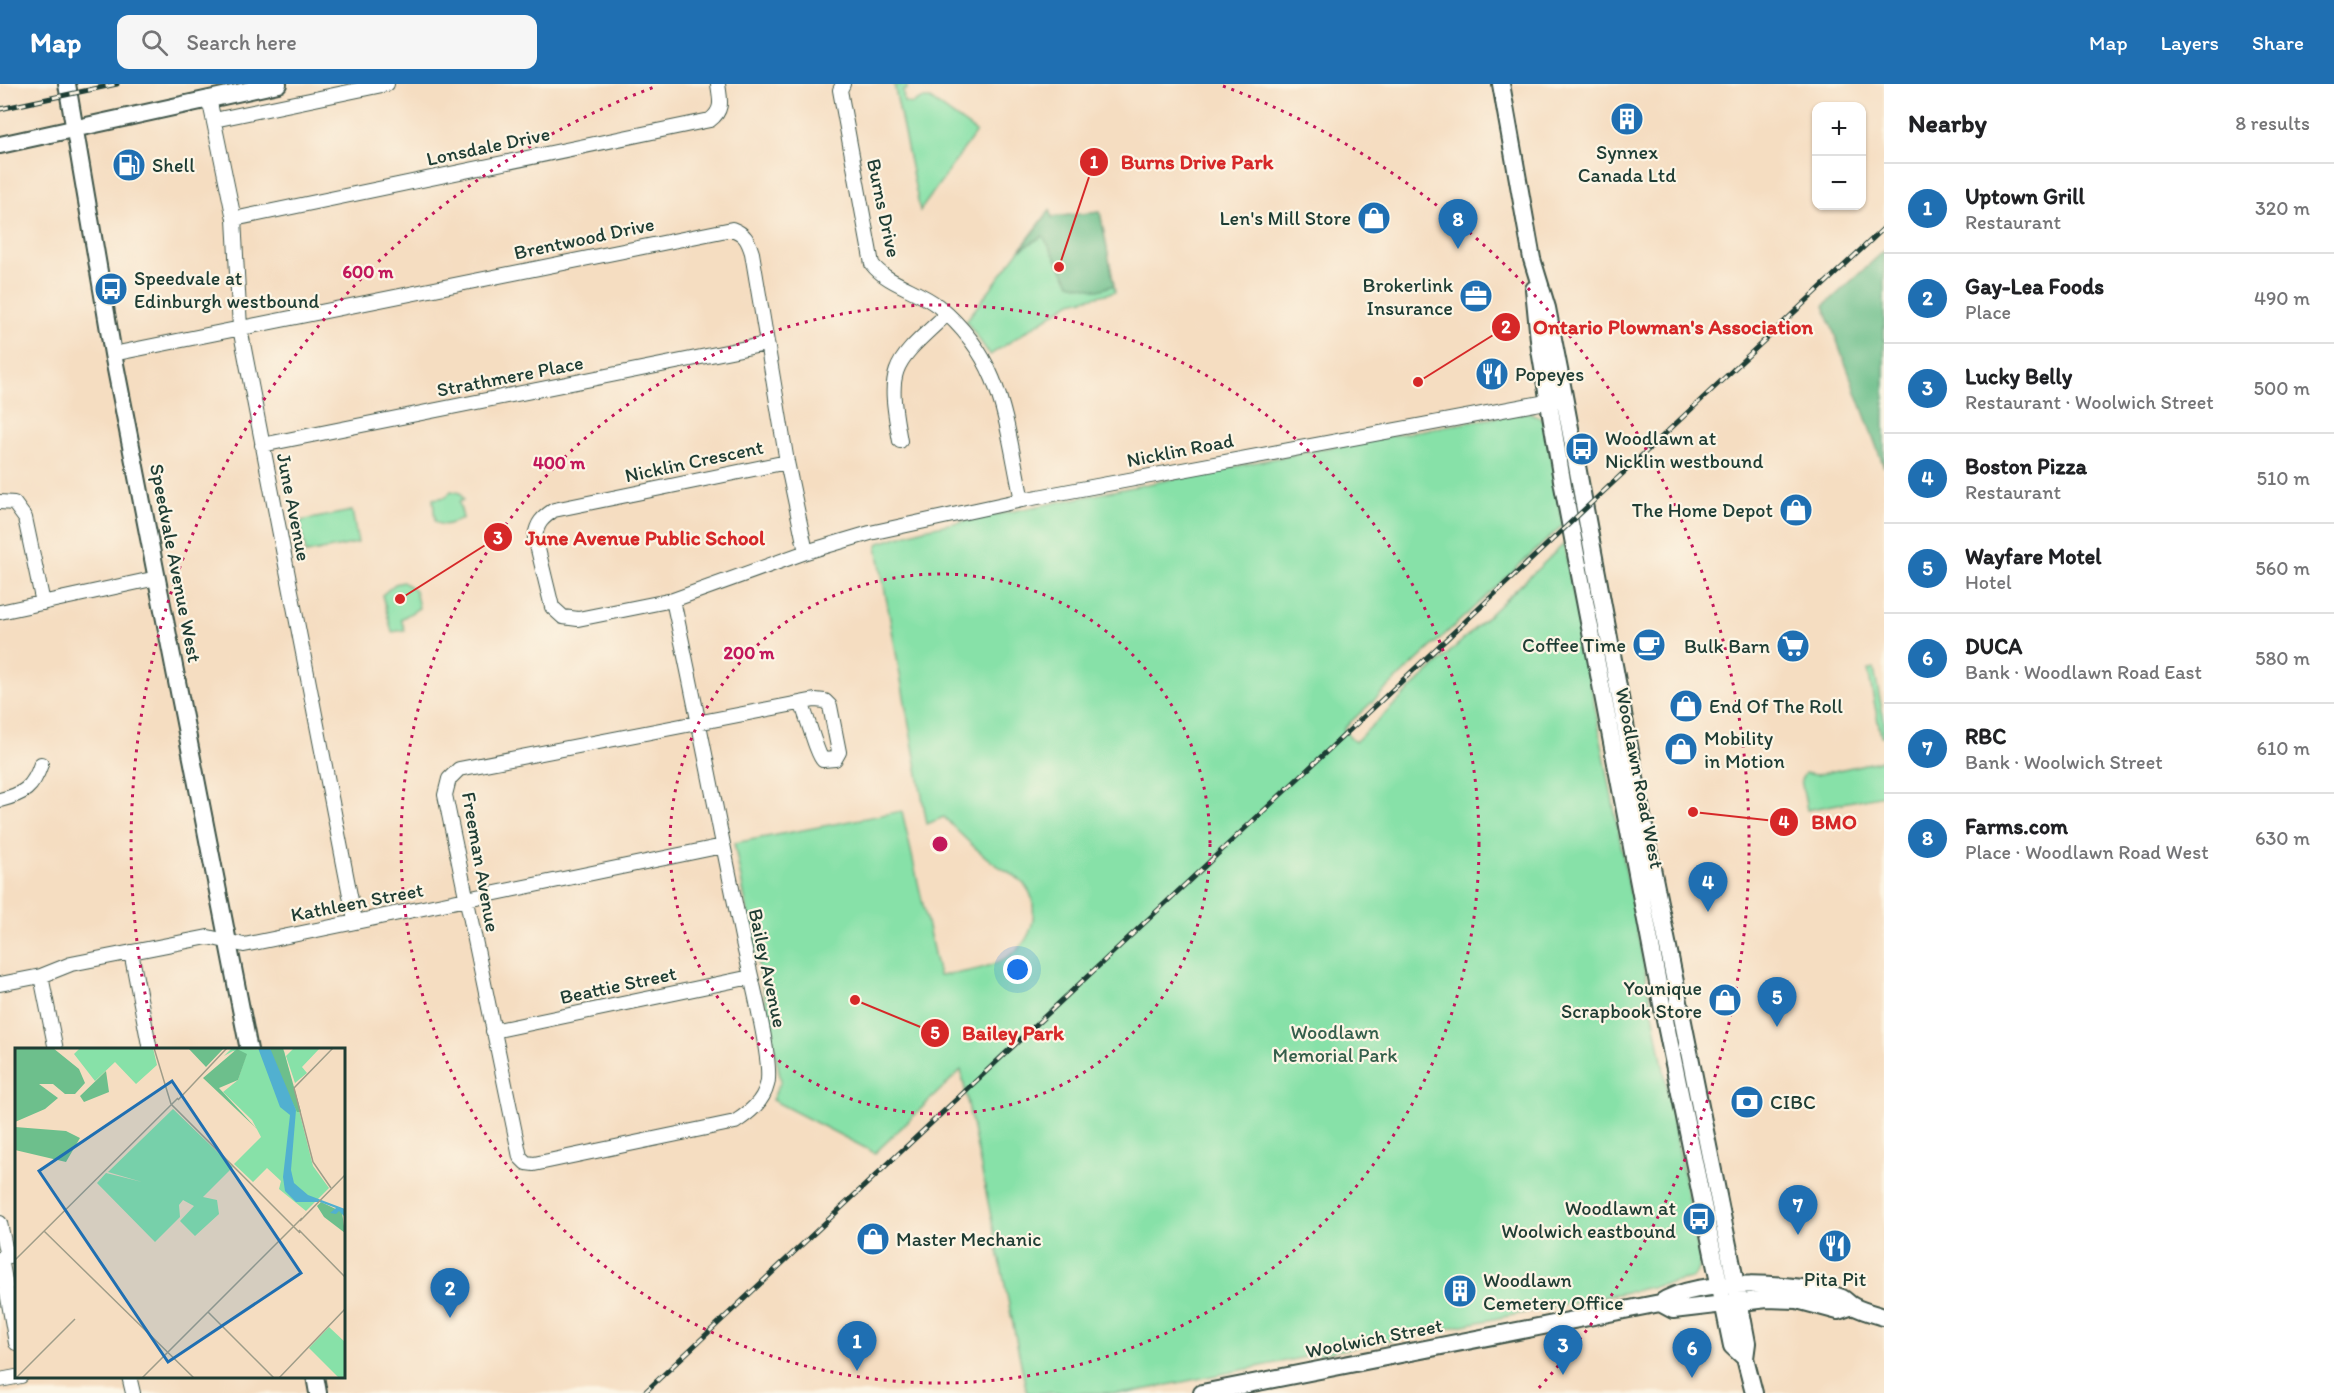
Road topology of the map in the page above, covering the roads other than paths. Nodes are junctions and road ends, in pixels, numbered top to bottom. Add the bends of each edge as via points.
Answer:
1 (67, 84) edge
2 (278, 84) edge
3 (387, 84) edge
4 (718, 84) edge
5 (843, 84) edge
6 (1501, 84) edge
7 (209, 98) junction
8 (214, 120) junction
9 (77, 128) junction
10 (0, 145) edge
11 (234, 219) junction
12 (948, 314) junction
13 (240, 328) junction
14 (766, 344) junction
15 (113, 354) junction
16 (1556, 400) junction
17 (900, 441) dead end
18 (262, 445) junction
19 (787, 462) junction
20 (1022, 500) junction
21 (0, 502) edge
22 (807, 552) junction
23 (157, 578) junction
24 (673, 600) junction
25 (43, 603) junction
26 (0, 612) edge
27 (801, 703) dead end
28 (699, 721) junction
29 (40, 764) dead end
30 (0, 800) edge
31 (723, 846) junction
32 (466, 900) junction
33 (355, 921) junction
34 (228, 939) junction
35 (131, 952) junction
36 (41, 976) junction
37 (751, 977) junction
38 (0, 984) edge
39 (492, 1031) junction
40 (56, 1048) edge
41 (150, 1048) edge
42 (249, 1048) edge
43 (526, 1163) joint
44 (0, 1223) edge
45 (6, 1257) edge
46 (1729, 1293) junction
47 (1884, 1317) edge
48 (15, 1334) edge
49 (15, 1378) edge
50 (129, 1378) edge
51 (315, 1378) edge
52 (0, 1380) edge
53 (133, 1393) edge
54 (318, 1393) edge
55 (1202, 1393) edge
56 (1754, 1393) edge

1 - 9 main road, Speedvale Avenue West
2 - 7 main road
3 - 8 street
4 - 11 street, Lonsdale Drive via 721,106 710,120
5 - 12 street, Burns Drive via 840,90 872,264 880,273 922,294
6 - 16 main road, Woodlawn Road West via 1532,259 1547,308
7 - 8 street, June Avenue
7 - 9 main road
8 - 11 street, June Avenue
9 - 10 main road
9 - 15 main road, Speedvale Avenue West
11 - 13 street, June Avenue
12 - 17 street via 898,365 892,393
12 - 20 street, Burns Drive via 971,338 996,381
13 - 14 street, Brentwood Drive via 732,230 748,240
13 - 15 street, Brentwood Drive
13 - 18 street, June Avenue
14 - 18 street, Strathmere Place
14 - 19 street, Brentwood Drive
15 - 23 main road, Speedvale Avenue West
16 - 20 street, Nicklin Road
16 - 46 main road, Woodlawn Road West via 1680,1014
18 - 33 street, June Avenue
19 - 22 street, Brentwood Drive
19 - 24 street, Nicklin Crescent via 554,510 536,526 538,559 552,607 562,617 578,619
20 - 22 street, Nicklin Road via 870,533
21 - 25 street via 15,503 26,518
22 - 24 street, Nicklin Crescent
23 - 25 street
23 - 34 main road, Speedvale Avenue West
24 - 28 street, Bailey Avenue
25 - 26 street
27 - 28 street, Freeman Avenue
28 - 31 street, Bailey Avenue
28 - 32 street, Freeman Avenue via 459,769 449,779 445,795
29 - 30 street via 29,788 21,795
31 - 32 street, Kathleen Street
31 - 37 street, Bailey Avenue
32 - 33 street, Kathleen Street
32 - 39 street, Freeman Avenue
33 - 34 street, Kathleen Street via 241,945
34 - 35 street, Kathleen Street via 208,937
34 - 42 main road, Speedvale Avenue West
35 - 36 street, Kathleen Street via 71,964
35 - 41 street
36 - 38 street, Kathleen Street
36 - 40 street
37 - 39 street, Beattie Street
37 - 43 street, Bailey Avenue via 769,1077 751,1111 735,1122
39 - 43 street, Freeman Avenue via 520,1157
44 - 45 street
45 - 48 street
46 - 47 main road, Woolwich Street via 1799,1287 1842,1298
46 - 55 main road, Woolwich Street via 1673,1310 1660,1303
46 - 56 main road, Woodlawn Road West via 1747,1343 1744,1358
49 - 52 street
50 - 53 street
51 - 54 main road

